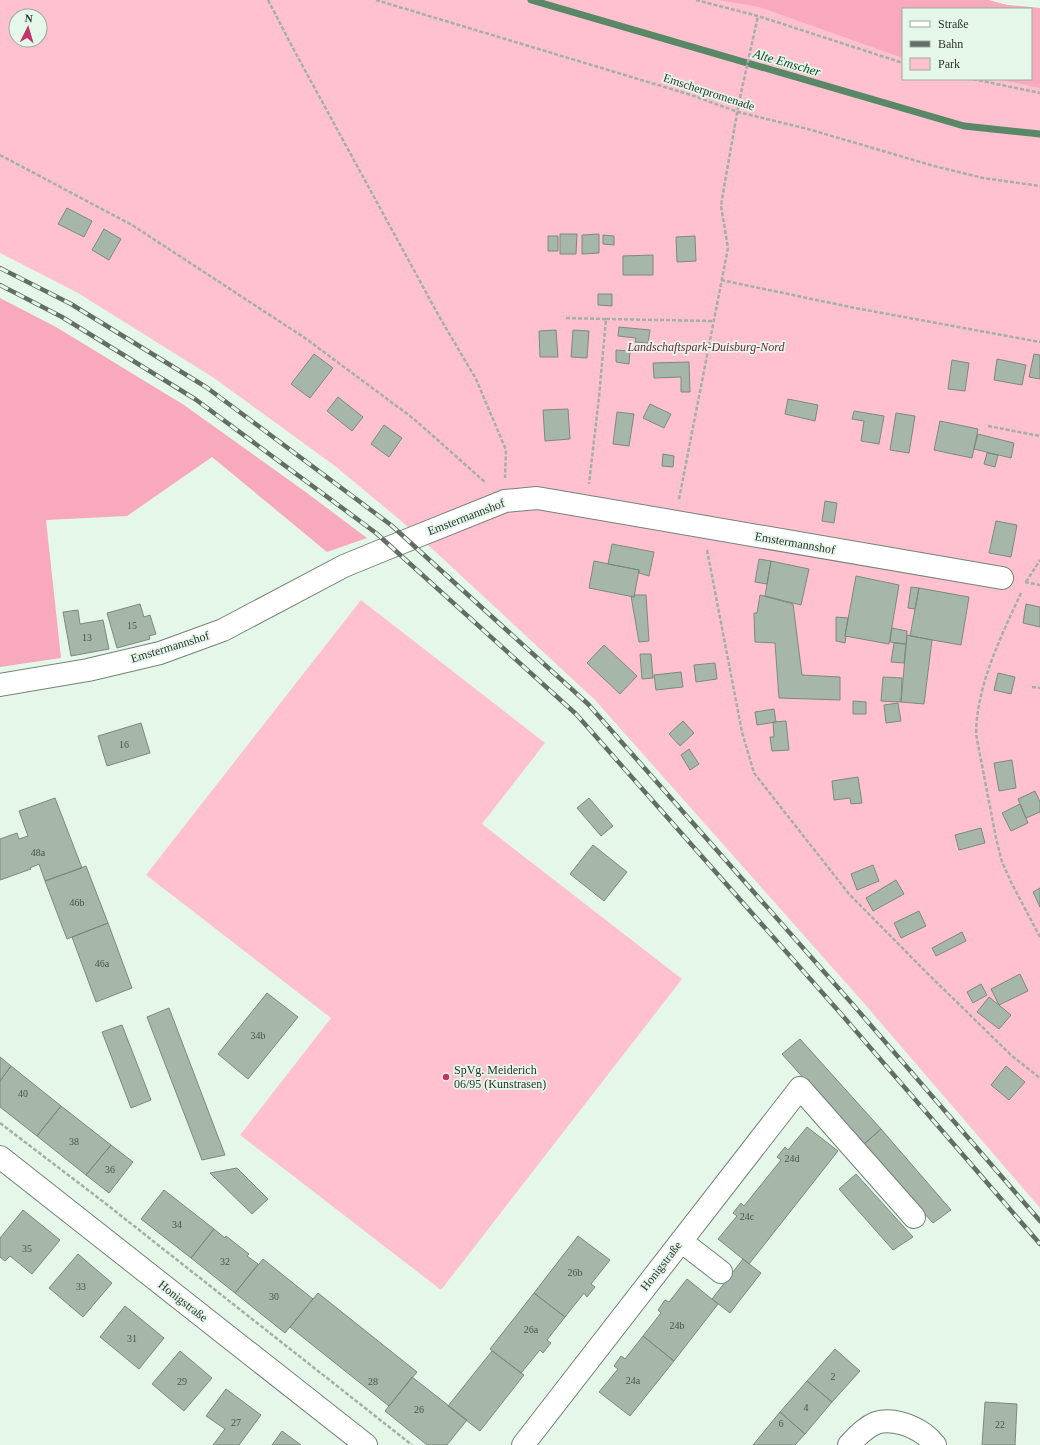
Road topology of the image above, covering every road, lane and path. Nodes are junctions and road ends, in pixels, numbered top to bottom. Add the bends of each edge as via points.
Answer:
1 (268, 0) edge
2 (376, 0) edge
3 (696, 0) edge
4 (758, 16) junction
5 (902, 63) edge
6 (978, 80) edge
7 (1040, 93) edge
8 (738, 112) junction
9 (0, 155) edge
10 (1040, 186) edge
11 (721, 280) junction
12 (566, 318) dead end
13 (606, 319) junction
14 (714, 321) junction
15 (1040, 342) edge
16 (988, 426) dead end
17 (1040, 436) edge
18 (505, 501) junction
19 (678, 502) dead end
20 (588, 506) junction
21 (705, 528) junction
22 (1040, 560) edge
23 (1002, 578) dead end
24 (1026, 583) dead end
25 (1022, 590) dead end
26 (0, 685) edge
27 (1032, 687) dead end
28 (1040, 688) edge
29 (1040, 937) edge
30 (1040, 1078) edge
31 (0, 1123) edge
32 (0, 1157) edge
33 (914, 1217) dead end
34 (681, 1241) junction
35 (720, 1272) dead end
36 (366, 1445) edge
37 (412, 1445) edge
38 (523, 1445) edge
39 (849, 1445) edge
40 (935, 1445) edge

1 - 18 path via 440,318 476,379 506,450
2 - 8 path, Emscherpromenade via 691,95
3 - 4 path
4 - 5 path
4 - 8 path
6 - 7 path
8 - 10 path, Emscherpromenade via 808,129 934,166 984,178
8 - 11 path via 721,206 728,248
9 - 18 path via 132,225 305,338 414,419
11 - 14 path
11 - 15 path
12 - 13 path
13 - 14 path
13 - 20 path
14 - 19 path
16 - 17 path
18 - 20 street, Emstermannshof via 537,498
18 - 26 street, Emstermannshof via 344,566 223,630 160,653 88,670
20 - 21 street, Emstermannshof
21 - 23 street, Emstermannshof
21 - 30 path via 709,565 736,702 754,773 849,894 1012,1056
22 - 24 path
25 - 29 path via 986,675 978,705 976,734 1002,862
27 - 28 path
31 - 37 path
32 - 36 street, Honigstraße
33 - 34 street, Honigstraße via 800,1088
34 - 35 street
34 - 38 street, Honigstraße
39 - 40 street via 875,1424 890,1421 924,1434

